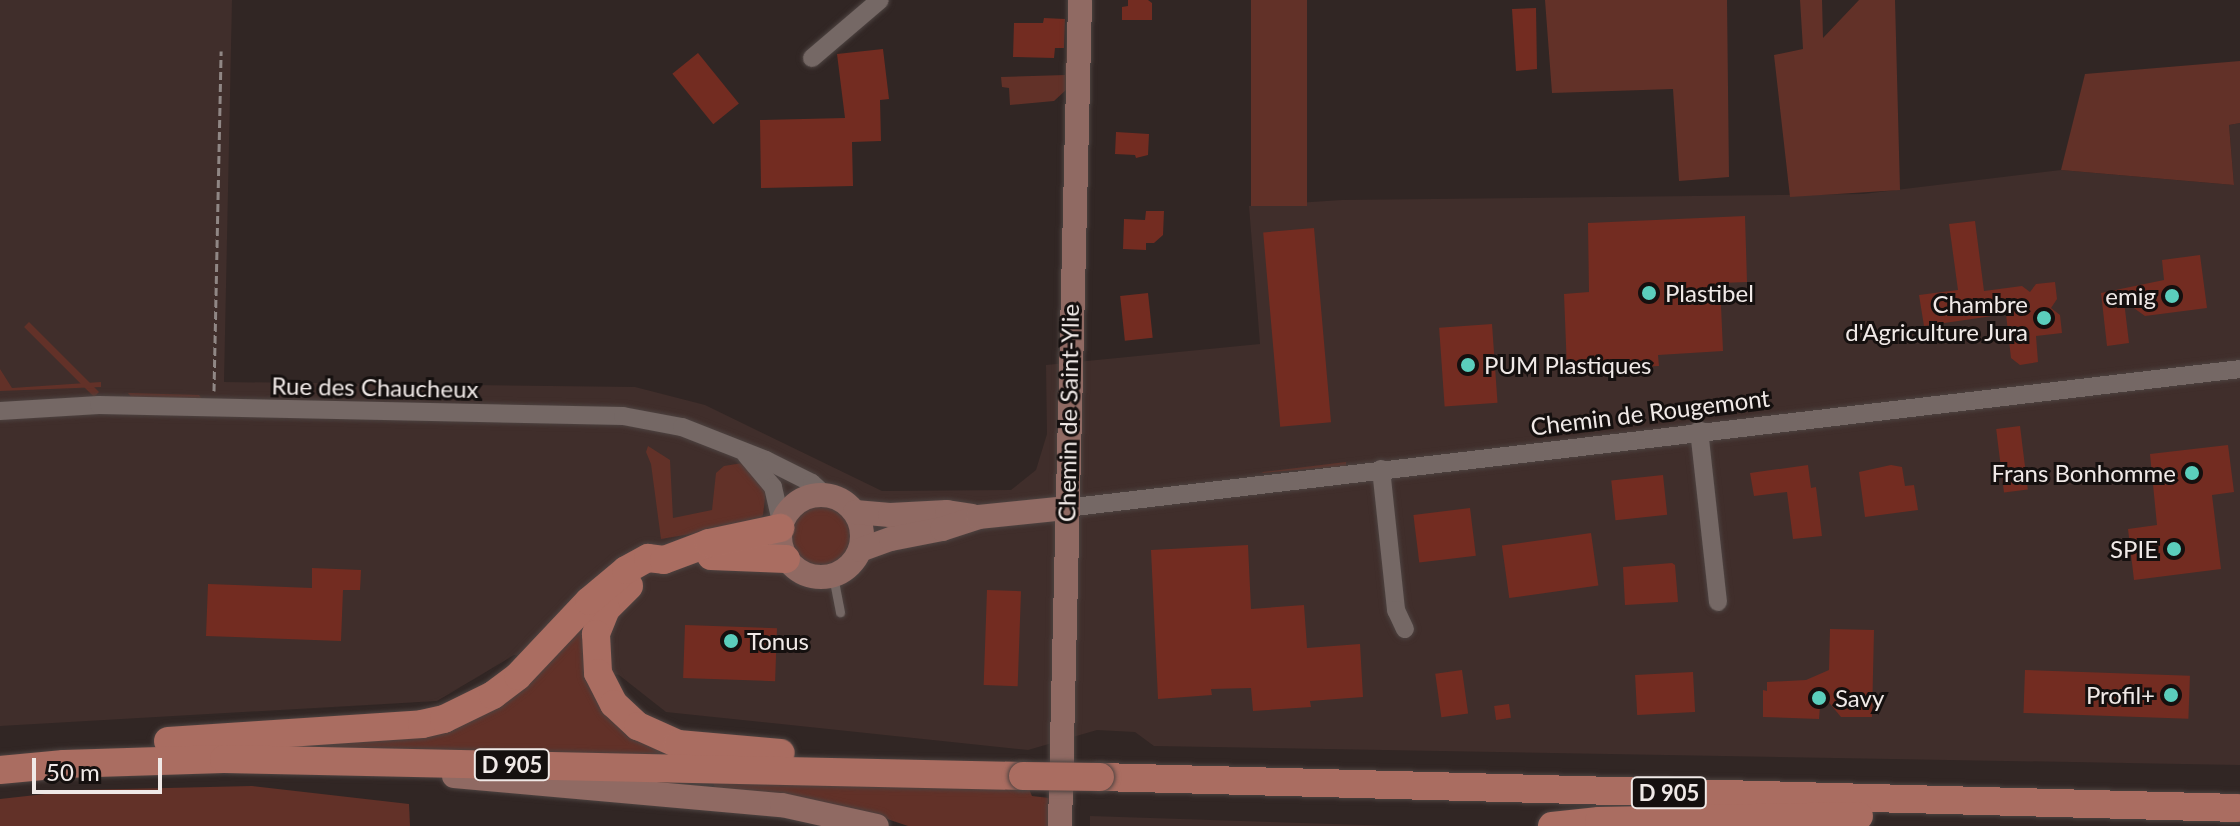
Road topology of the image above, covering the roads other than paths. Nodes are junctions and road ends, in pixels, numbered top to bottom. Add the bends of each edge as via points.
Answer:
1 (880, 0) edge
2 (1080, 0) edge
3 (812, 58) dead end
4 (2240, 369) edge
5 (0, 411) edge
6 (1699, 430) junction
7 (744, 453) junction
8 (1381, 469) junction
9 (824, 494) junction
10 (1066, 508) junction
11 (855, 512) junction
12 (978, 517) junction
13 (781, 526) junction
14 (860, 550) junction
15 (675, 556) junction
16 (786, 559) junction
17 (833, 576) junction
18 (1718, 602) dead end
19 (840, 612) dead end
20 (1405, 629) dead end
21 (0, 754) edge
22 (224, 759) junction
23 (0, 770) edge
24 (987, 775) junction
25 (2239, 808) edge
26 (877, 826) edge
27 (1060, 826) edge
28 (1552, 826) edge

1 - 3 street
2 - 10 street, Chemin de Saint-Ylie
4 - 6 street, Chemin de Rougemont
5 - 7 street, Rue des Chaucheux via 99,405 623,416 682,427
6 - 8 street, Chemin de Rougemont
6 - 18 street
7 - 9 street, Rue des Chaucheux via 812,483
7 - 13 street, Rue des Chaucheux via 769,479
8 - 10 street, Chemin de Rougemont
8 - 20 street via 1396,610
9 - 11 street
9 - 13 street via 798,502
10 - 12 street
10 - 27 street, Chemin de Saint-Ylie
11 - 12 street
11 - 14 street via 862,527
12 - 14 street
13 - 15 main road
13 - 16 street
14 - 17 street via 853,563
15 - 16 main road
15 - 21 main road via 648,558 615,577 518,676 444,719
15 - 24 main road via 615,599 596,634 602,683 614,704 638,726 678,744 970,765
16 - 17 street via 810,576
17 - 19 lane
22 - 23 main road, D 905
22 - 24 main road, D 905
22 - 26 street via 667,792 782,805
24 - 25 main road, D 905, bridge
25 - 28 main road

